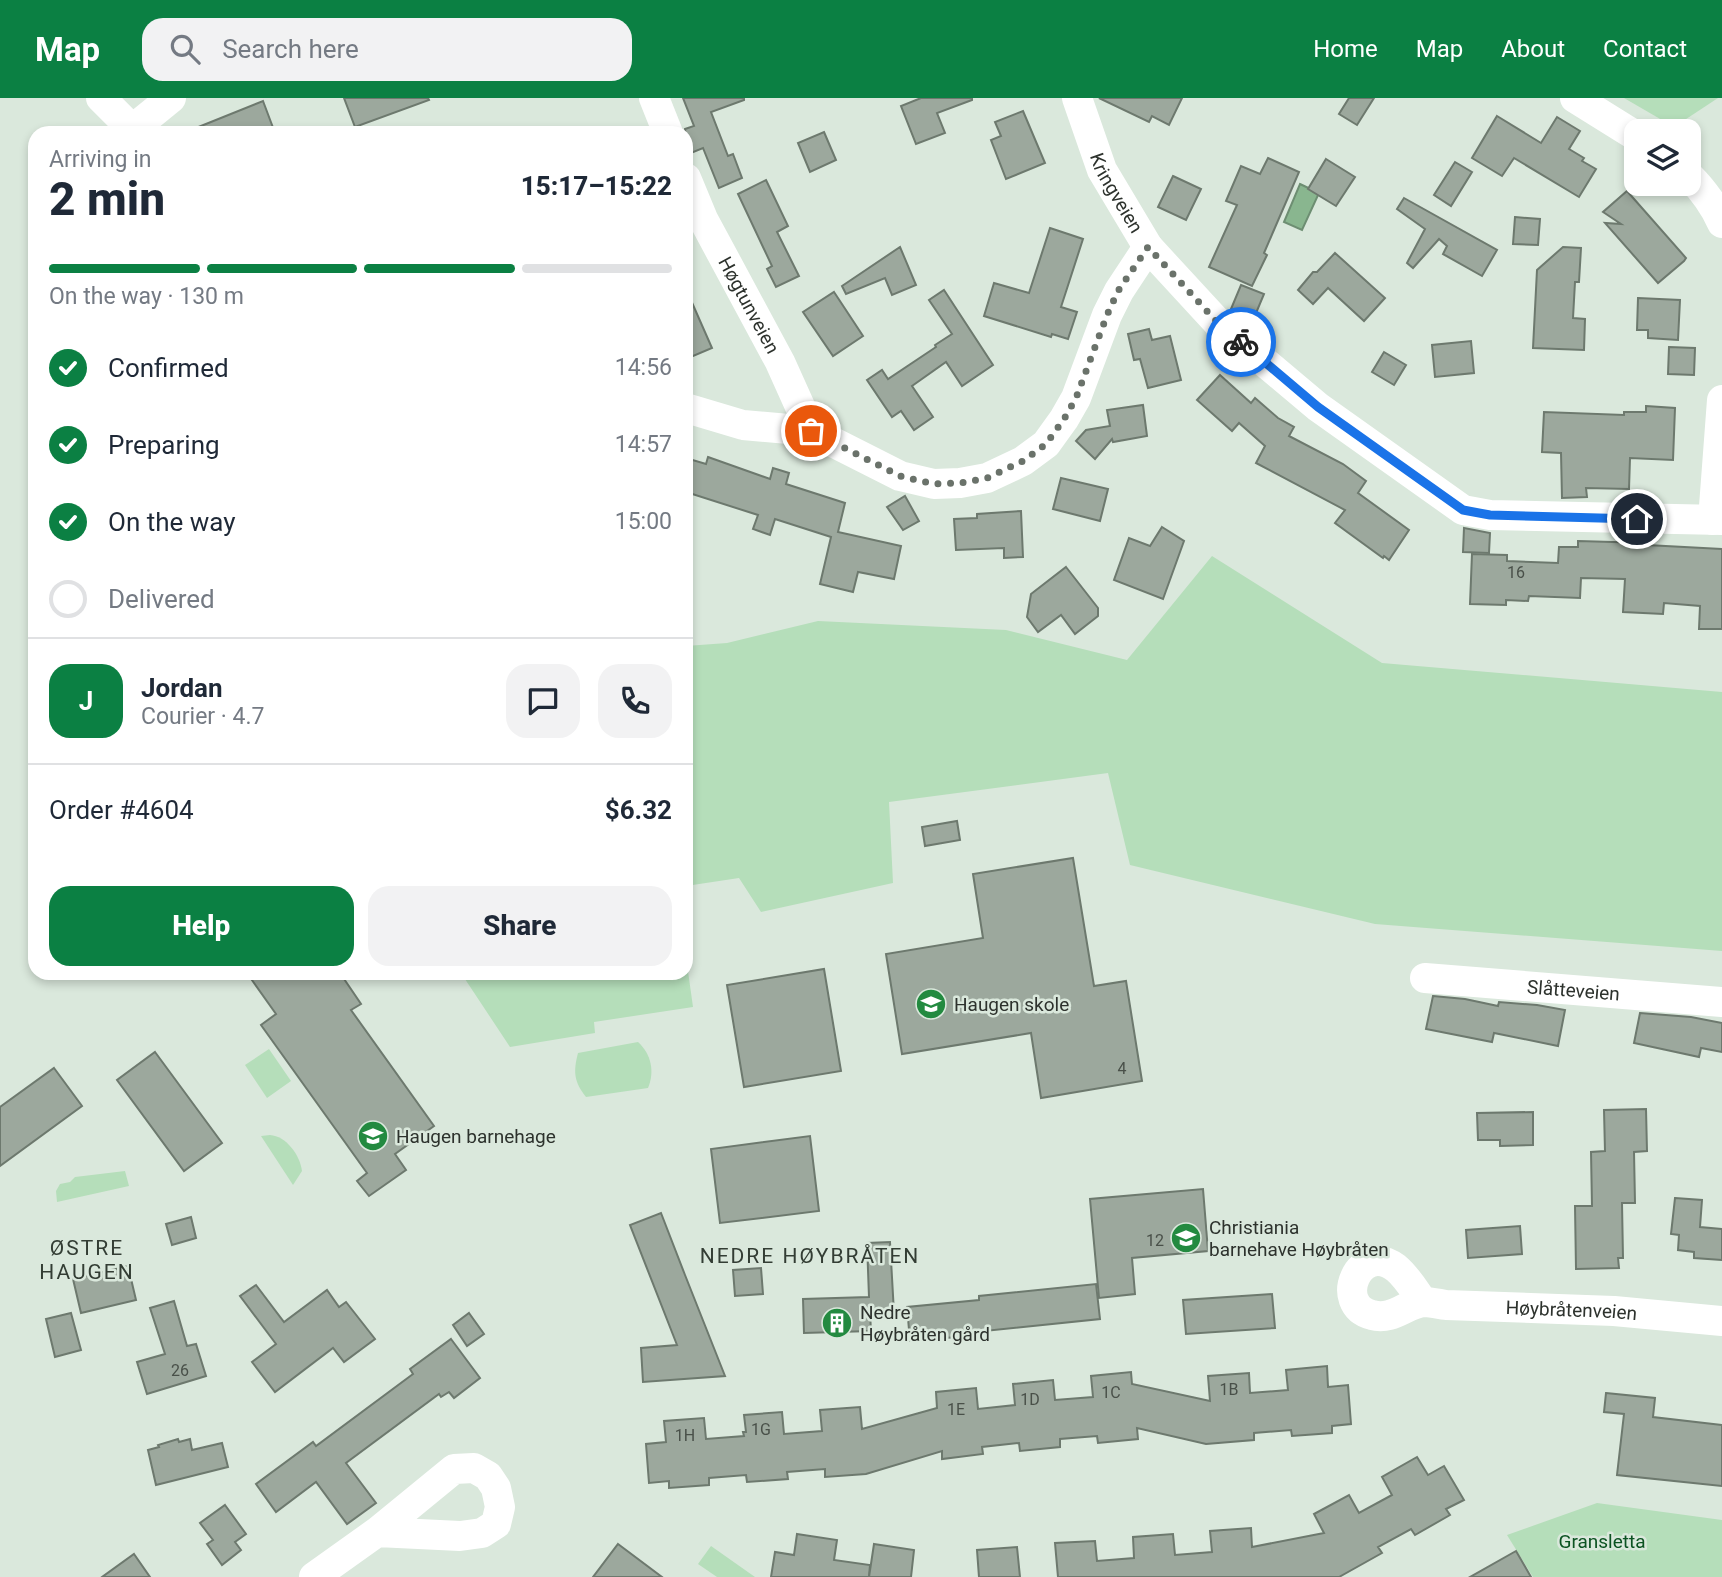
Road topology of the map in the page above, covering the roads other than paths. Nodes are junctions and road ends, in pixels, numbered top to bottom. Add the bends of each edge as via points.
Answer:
1 (101, 98) edge
2 (171, 98) edge
3 (654, 98) edge
4 (1077, 98) edge
5 (1575, 98) edge
6 (126, 126) edge
7 (136, 126) edge
8 (665, 126) edge
9 (1624, 129) edge
10 (1701, 188) edge
11 (693, 195) edge
12 (1722, 223) edge
13 (1148, 247) junction
14 (1722, 400) edge
15 (693, 410) edge
16 (811, 431) junction
17 (1717, 520) edge
18 (1425, 978) dead end
19 (1722, 1002) edge
20 (1423, 1302) dead end
21 (1722, 1321) edge
22 (377, 1532) dead end
23 (314, 1577) edge

1 - 6 street
2 - 7 street
3 - 8 street
4 - 13 street, Kringveien via 1102,170
5 - 9 street
10 - 12 street
11 - 16 street, Høgtunveien
13 - 16 street via 1118,291 1064,419 1046,444 1023,461 987,478 934,484 900,476
13 - 17 street, Kringveien via 1218,323 1318,407 1463,510 1490,515
14 - 17 street
15 - 16 street via 743,425
18 - 19 street, Slåtteveien
20 - 21 street, Høybråtenveien
22 - 23 street

